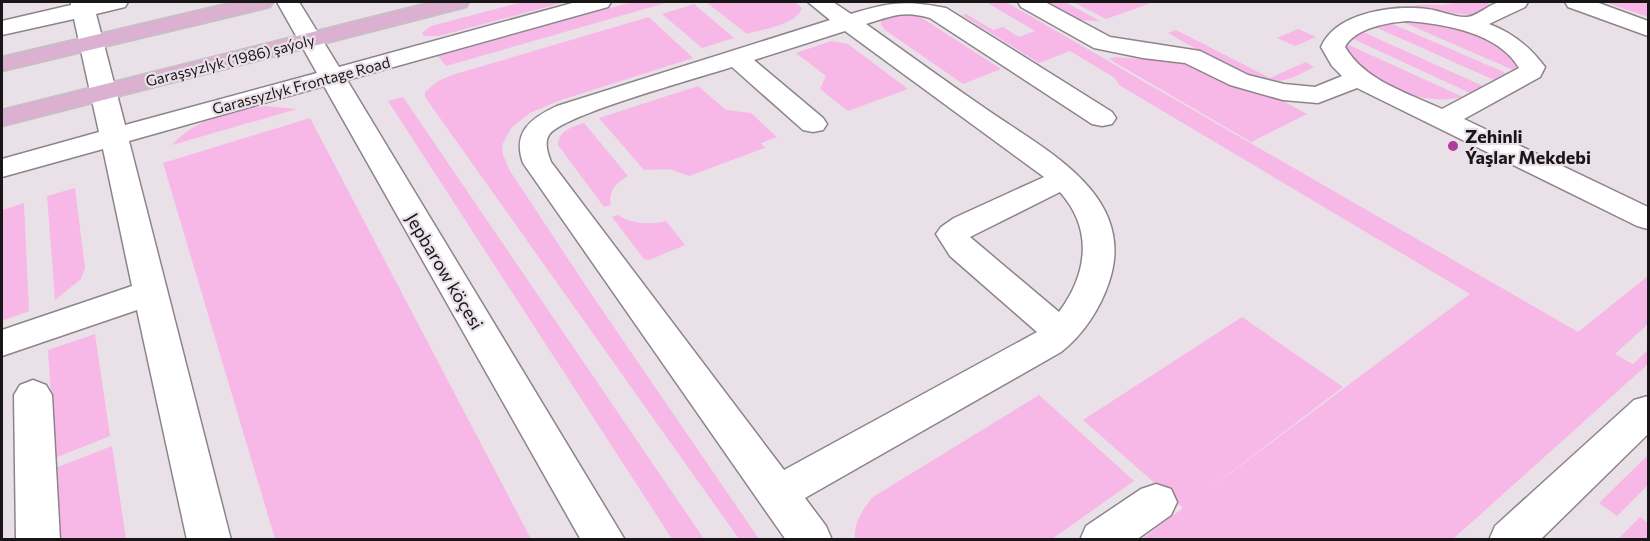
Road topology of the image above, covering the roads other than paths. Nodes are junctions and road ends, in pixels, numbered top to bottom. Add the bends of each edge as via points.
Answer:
1 (117, 2) edge
2 (262, 2) edge
3 (288, 2) edge
4 (458, 2) edge
5 (600, 2) edge
6 (819, 2) edge
7 (1029, 2) edge
8 (1517, 2) edge
9 (1576, 2) edge
10 (83, 5) edge
11 (846, 21) junction
12 (1469, 25) junction
13 (2, 28) edge
14 (1648, 28) edge
15 (310, 40) junction
16 (92, 42) junction
17 (735, 57) junction
18 (2, 64) edge
19 (331, 78) junction
20 (1358, 78) junction
21 (103, 92) junction
22 (2, 118) edge
23 (1102, 118) dead end
24 (1443, 120) junction
25 (813, 124) dead end
26 (114, 137) junction
27 (2, 168) edge
28 (1063, 179) junction
29 (1648, 219) edge
30 (150, 293) junction
31 (1061, 333) junction
32 (2, 343) edge
33 (33, 395) dead end
34 (1648, 411) edge
35 (778, 493) junction
36 (1156, 502) dead end
37 (38, 540) edge
38 (209, 540) edge
39 (604, 540) edge
40 (812, 540) edge
41 (1101, 540) edge
42 (1510, 540) edge

1 - 10 street
2 - 16 main road
3 - 15 street, Jepbarow köçesi
4 - 15 main road, Garaşsyzlyk (1986) şaýoly
5 - 19 street, Garassyzlyk Frontage Road
6 - 11 street
7 - 20 street via 1103,43 1191,56 1239,80 1283,92 1318,95
8 - 12 street
9 - 14 street
10 - 13 street
10 - 16 street
11 - 17 street
11 - 23 street via 900,6 926,8
11 - 28 street
12 - 20 street via 1402,14 1379,17 1353,28 1340,35 1333,47
12 - 24 street via 1516,47 1532,70
15 - 19 street, Jepbarow köçesi
15 - 21 main road, Garaşsyzlyk (1986) şaýoly
16 - 18 main road
16 - 21 street
17 - 25 street
17 - 35 street via 563,113 535,133 531,147 537,163
19 - 26 street, Garassyzlyk Frontage Road
19 - 39 street, Jepbarow köçesi
20 - 24 street
21 - 22 main road, Garaşsyzlyk (1986) şaýoly
21 - 26 street
24 - 29 street
26 - 27 street, Garassyzlyk Frontage Road
26 - 30 street
28 - 31 street via 1089,208 1099,248 1089,293
28 - 31 street via 952,234 961,248
30 - 32 street
30 - 38 street
31 - 35 street via 1040,349
33 - 37 street
34 - 42 street
35 - 40 street
36 - 41 street

